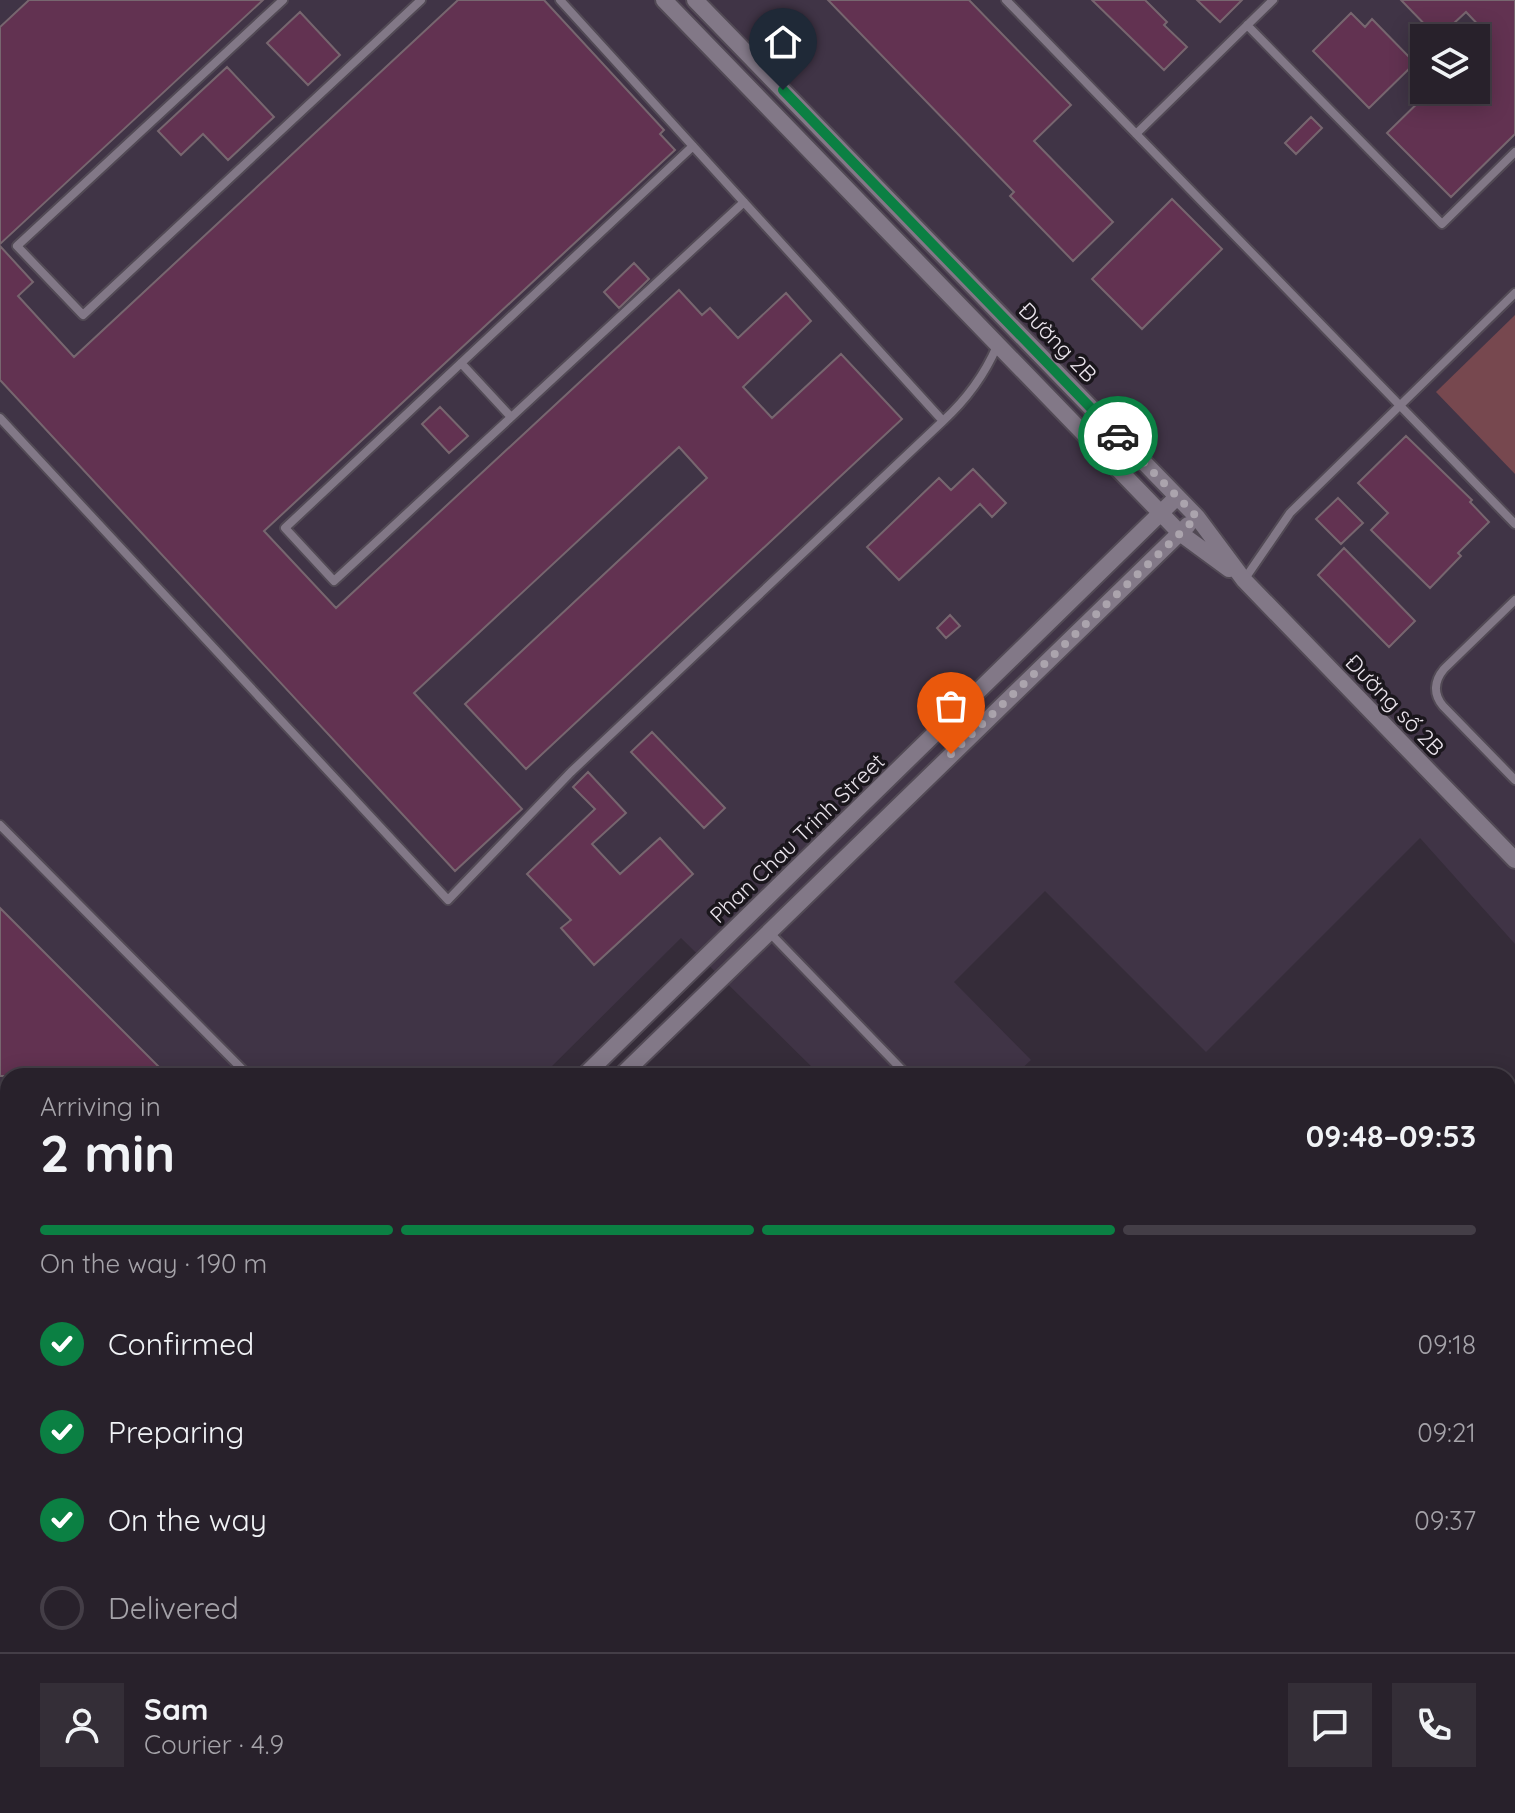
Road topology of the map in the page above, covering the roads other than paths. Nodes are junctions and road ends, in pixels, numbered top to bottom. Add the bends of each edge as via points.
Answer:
1 (283, 0) edge
2 (421, 0) edge
3 (560, 0) edge
4 (664, 0) edge
5 (695, 0) edge
6 (1006, 0) edge
7 (1273, 0) edge
8 (1247, 25) junction
9 (1136, 134) junction
10 (693, 146) junction
11 (1515, 152) edge
12 (744, 202) junction
13 (1515, 293) edge
14 (997, 346) junction
15 (461, 363) junction
16 (1400, 406) junction
17 (511, 417) junction
18 (0, 418) edge
19 (943, 421) junction
20 (1177, 497) junction
21 (1160, 513) junction
22 (1197, 517) junction
23 (1515, 524) edge
24 (1180, 533) junction
25 (1244, 580) junction
26 (1515, 600) edge
27 (1515, 780) edge
28 (0, 825) edge
29 (1515, 860) edge
30 (768, 931) junction
31 (241, 1068) edge
32 (592, 1068) edge
33 (629, 1068) edge
34 (900, 1068) edge

1 - 2 lane via 17,246 83,315
3 - 10 lane
4 - 14 street
5 - 20 street, Đường 2B
6 - 9 lane
7 - 8 lane
8 - 9 lane
8 - 11 lane via 1442,224
9 - 16 lane
10 - 12 lane
10 - 15 lane
12 - 17 lane
12 - 19 lane
13 - 16 lane
14 - 19 lane via 969,394
14 - 21 street
15 - 17 lane
15 - 17 lane via 285,528 334,581
16 - 23 lane
16 - 25 lane via 1290,513
18 - 19 lane via 448,900 571,772
20 - 21 street, Phan Chau Trinh Street
20 - 22 street, Đường 2B
21 - 24 street
21 - 32 street, Phan Chau Trinh Street
22 - 24 street
22 - 25 street, Đường 2B
24 - 25 street
24 - 30 street
25 - 29 street, Đường số 2B
26 - 27 lane via 1444,669 1436,690 1443,706
28 - 31 lane
30 - 33 street
30 - 34 lane

